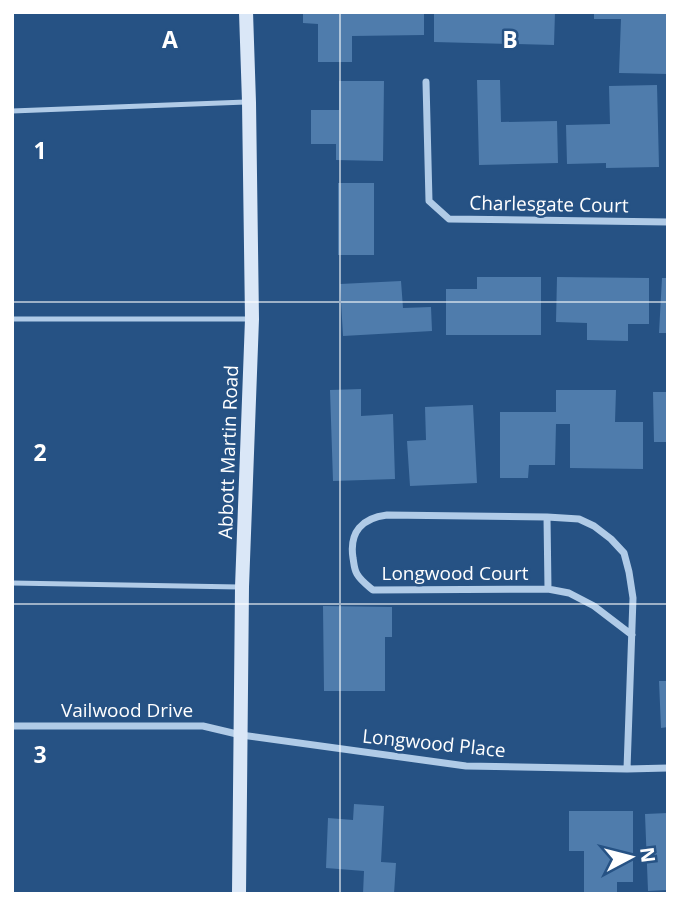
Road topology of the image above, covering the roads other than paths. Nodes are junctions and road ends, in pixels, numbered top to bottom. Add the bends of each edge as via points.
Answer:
1 (247, 12) edge
2 (426, 82) dead end
3 (249, 102) junction
4 (12, 111) edge
5 (668, 222) edge
6 (12, 319) edge
7 (252, 319) junction
8 (547, 517) junction
9 (12, 583) edge
10 (242, 587) junction
11 (548, 589) junction
12 (632, 635) junction
13 (12, 726) edge
14 (241, 735) junction
15 (668, 768) edge
16 (627, 769) junction
17 (240, 894) edge

1 - 3 main road, Abbott Martin Road
2 - 5 street, Charlesgate Court via 429,201 449,219
3 - 4 lane
3 - 7 main road, Abbott Martin Road
6 - 7 lane
7 - 10 main road, Abbott Martin Road
8 - 11 street, Longwood Court
8 - 11 street, Longwood Court via 372,517 354,535 352,550 355,572 373,590
8 - 12 street, Longwood Court via 579,519 594,526 624,553 633,598
9 - 10 lane
10 - 14 main road, Abbott Martin Road
11 - 12 street, Longwood Court via 569,593 594,606
12 - 16 street, Longwood Court
13 - 14 street, Vailwood Drive via 203,726
14 - 16 street, Longwood Place via 466,766
14 - 17 main road, Abbott Martin Road
15 - 16 street, Longwood Place

